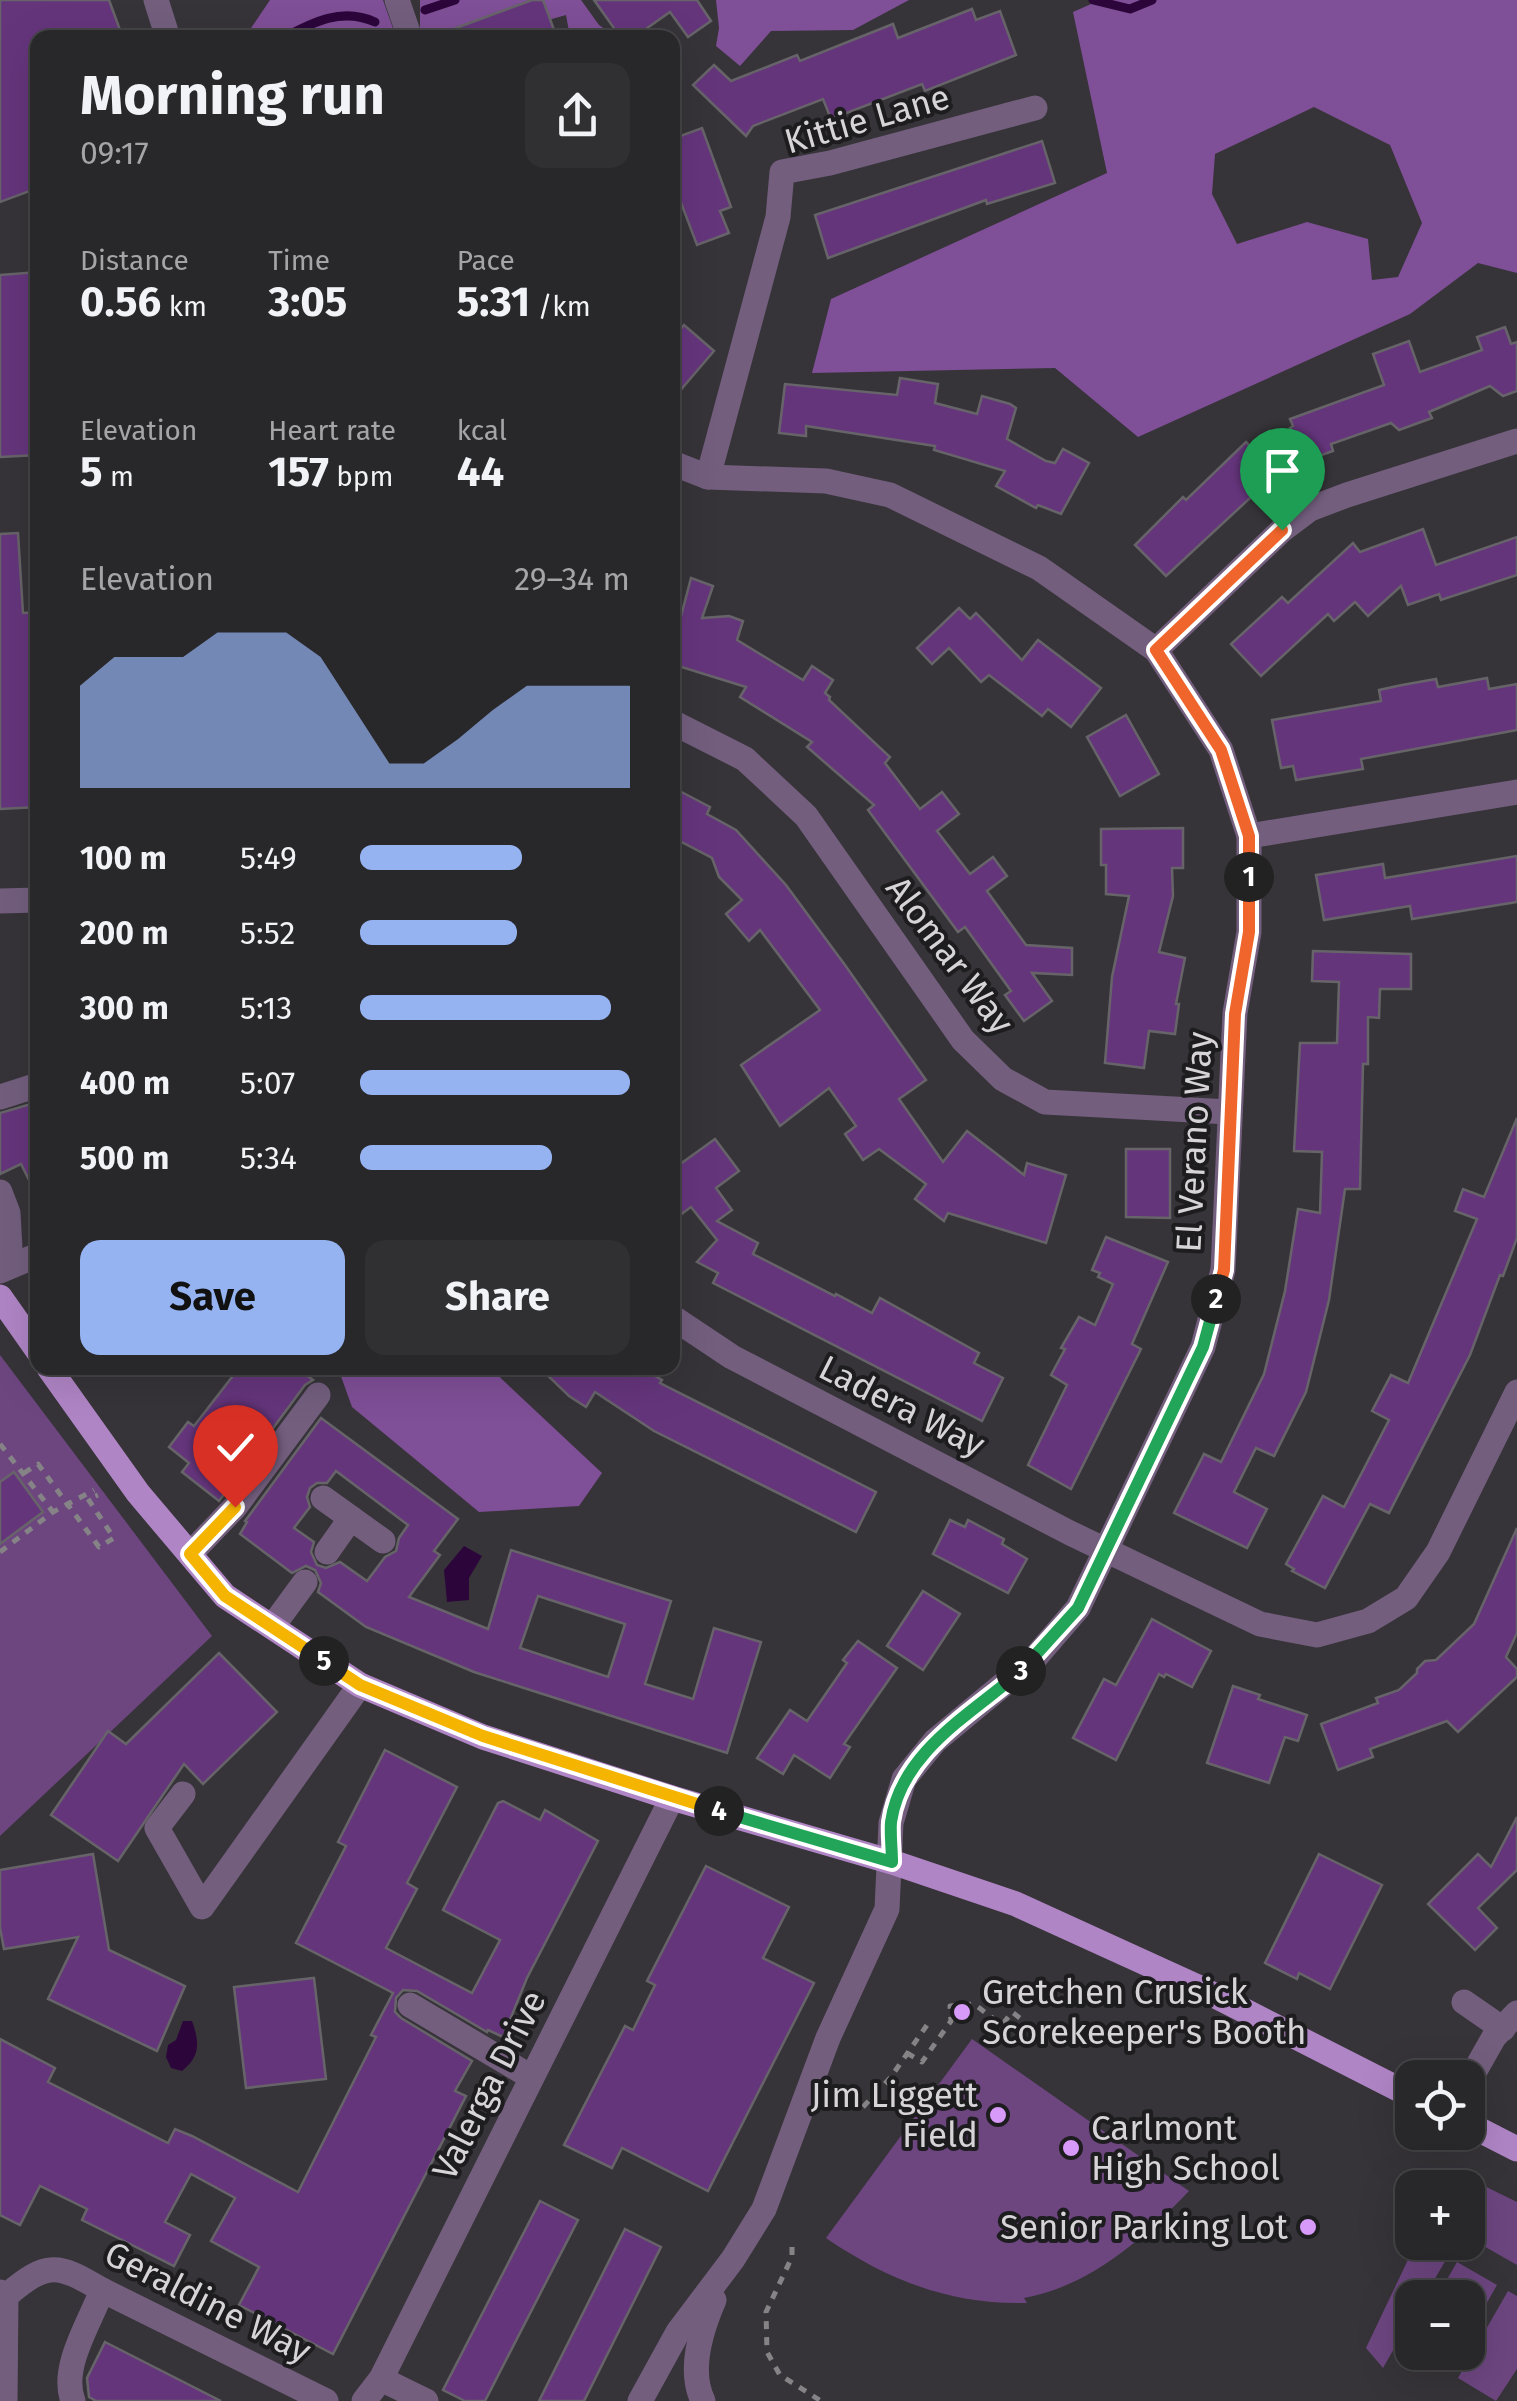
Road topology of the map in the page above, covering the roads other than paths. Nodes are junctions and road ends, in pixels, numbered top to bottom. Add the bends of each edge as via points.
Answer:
1 (156, 0) edge
2 (397, 0) edge
3 (165, 30) edge
4 (407, 30) edge
5 (1035, 108) dead end
6 (1517, 441) edge
7 (680, 467) edge
8 (708, 476) junction
9 (1156, 650) junction
10 (680, 726) edge
11 (1517, 792) edge
12 (1249, 836) junction
13 (30, 900) edge
14 (0, 901) edge
15 (30, 1088) edge
16 (0, 1097) edge
17 (1229, 1112) junction
18 (0, 1192) edge
19 (30, 1258) edge
20 (5, 1268) edge
21 (0, 1298) edge
22 (680, 1322) edge
23 (30, 1340) edge
24 (55, 1375) edge
25 (1517, 1392) edge
26 (318, 1395) dead end
27 (323, 1498) dead end
28 (351, 1518) junction
29 (383, 1541) dead end
30 (1105, 1547) junction
31 (327, 1552) dead end
32 (190, 1554) junction
33 (305, 1582) dead end
34 (272, 1627) junction
35 (360, 1685) junction
36 (183, 1794) dead end
37 (672, 1798) junction
38 (892, 1862) junction
39 (1464, 2002) dead end
40 (410, 2005) dead end
41 (1510, 2021) edge
42 (1484, 2060) edge
43 (532, 2077) junction
44 (1395, 2087) edge
45 (1485, 2133) edge
46 (1517, 2149) edge
47 (733, 2259) junction
48 (102, 2290) junction
49 (3, 2294) edge
50 (381, 2379) junction
51 (5, 2401) edge
52 (73, 2401) edge
53 (326, 2401) edge
54 (364, 2401) edge
55 (426, 2401) edge
56 (640, 2401) edge
57 (704, 2401) edge

1 - 3 street
2 - 4 street
5 - 8 street, Kittie Lane via 782,172 778,217
6 - 9 street via 1310,509
7 - 8 street
8 - 9 street via 826,481 890,494 1038,568
9 - 12 street, El Verano Way via 1221,750
10 - 17 street, Alomar Way via 745,759 806,816 963,1040 1003,1079 1044,1102
11 - 12 street
12 - 17 street, El Verano Way via 1249,932
13 - 14 street
15 - 16 street
17 - 30 street, El Verano Way via 1224,1270 1203,1347
18 - 20 street via 8,1214
19 - 20 street
21 - 23 main road
22 - 30 street, Ladera Way via 732,1357
24 - 32 main road
25 - 30 street, Ladera Way via 1438,1552 1406,1598 1368,1621 1317,1636 1260,1624
26 - 32 street via 235,1507
27 - 28 street
28 - 29 street
28 - 31 street
30 - 38 street, El Verano Way via 1078,1608 1034,1660 935,1741 904,1779 891,1823
32 - 34 main road via 225,1596
33 - 34 street
34 - 35 main road
35 - 36 street via 202,1906 157,1828
35 - 37 main road via 483,1736
37 - 38 main road
37 - 43 street, Valerga Drive
38 - 44 main road via 1016,1904
38 - 47 street, El Verano Way via 888,1909 877,1937 828,2038 764,2209
39 - 41 street
40 - 43 street
41 - 42 street
43 - 50 street, Valerga Drive
45 - 46 main road
47 - 56 street via 684,2324
47 - 57 street via 701,2330 696,2383
48 - 49 street, Geraldine Way via 69,2270 34,2272
48 - 52 street via 72,2358
48 - 53 street, Geraldine Way
49 - 51 street
50 - 54 street, Valerga Drive
50 - 55 street

